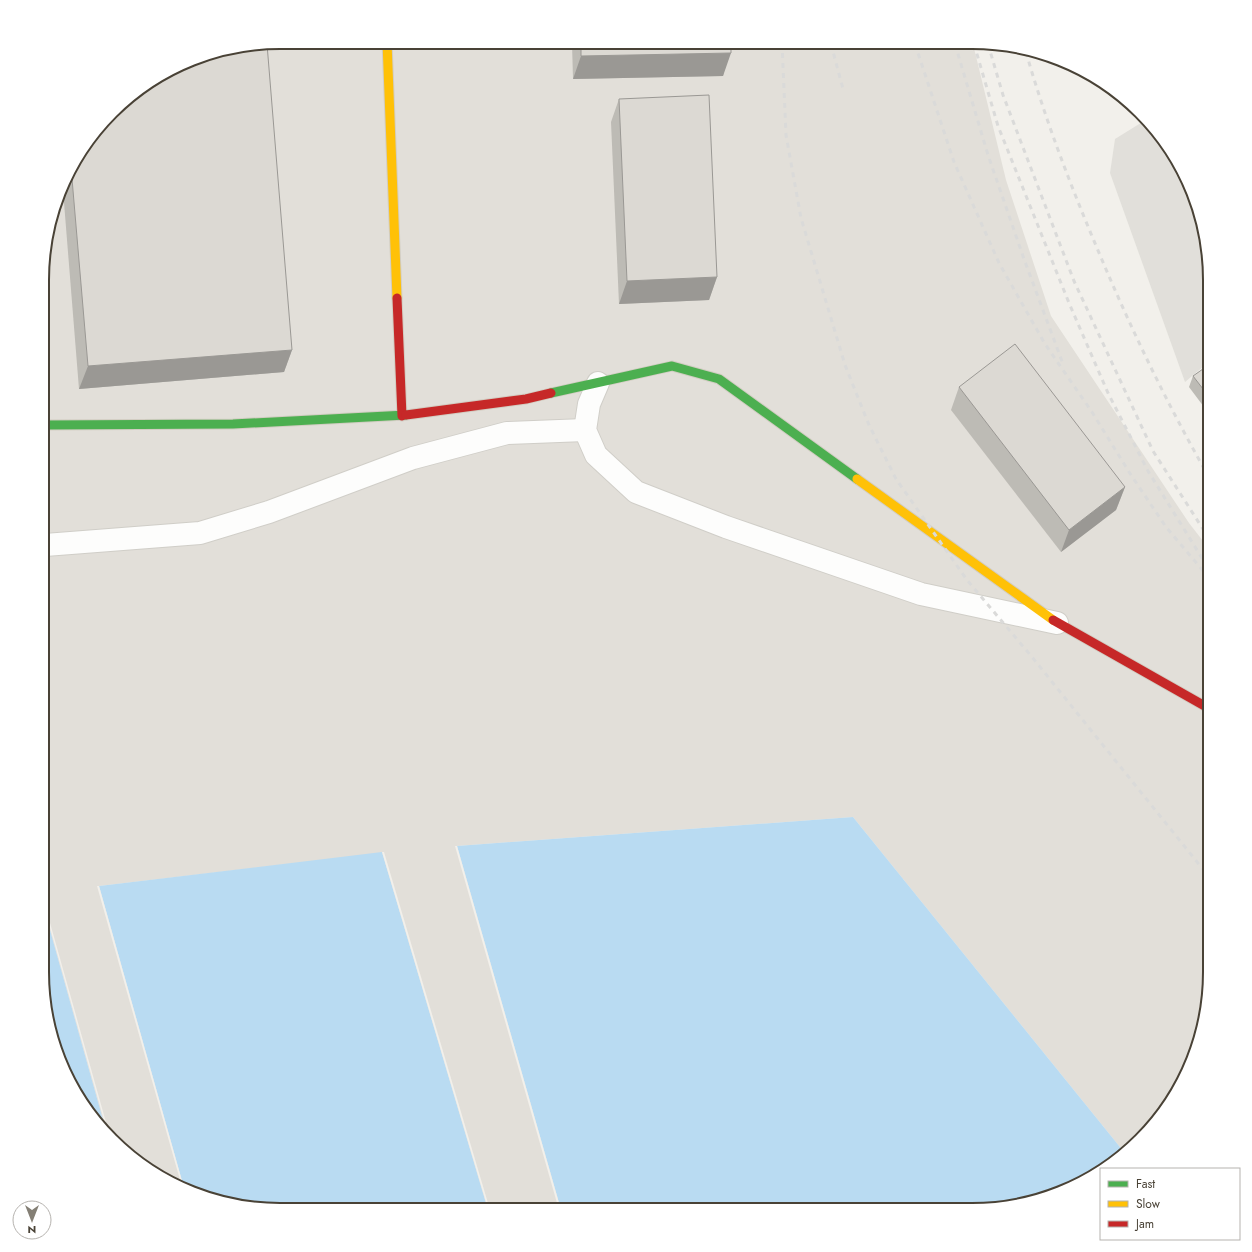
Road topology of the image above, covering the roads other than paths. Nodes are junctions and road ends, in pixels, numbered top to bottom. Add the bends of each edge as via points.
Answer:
1 (387, 49) edge
2 (598, 383) junction
3 (402, 416) junction
4 (49, 424) edge
5 (585, 430) junction
6 (49, 545) edge
7 (1057, 623) junction
8 (1203, 705) edge

1 - 3 street
2 - 3 street via 526,399
2 - 5 street via 589,404
2 - 7 street via 672,366 719,379
3 - 4 street via 233,424
5 - 6 street via 507,433 413,458 269,512 200,533
5 - 7 street via 596,455 636,492 726,527 921,594
7 - 8 street

